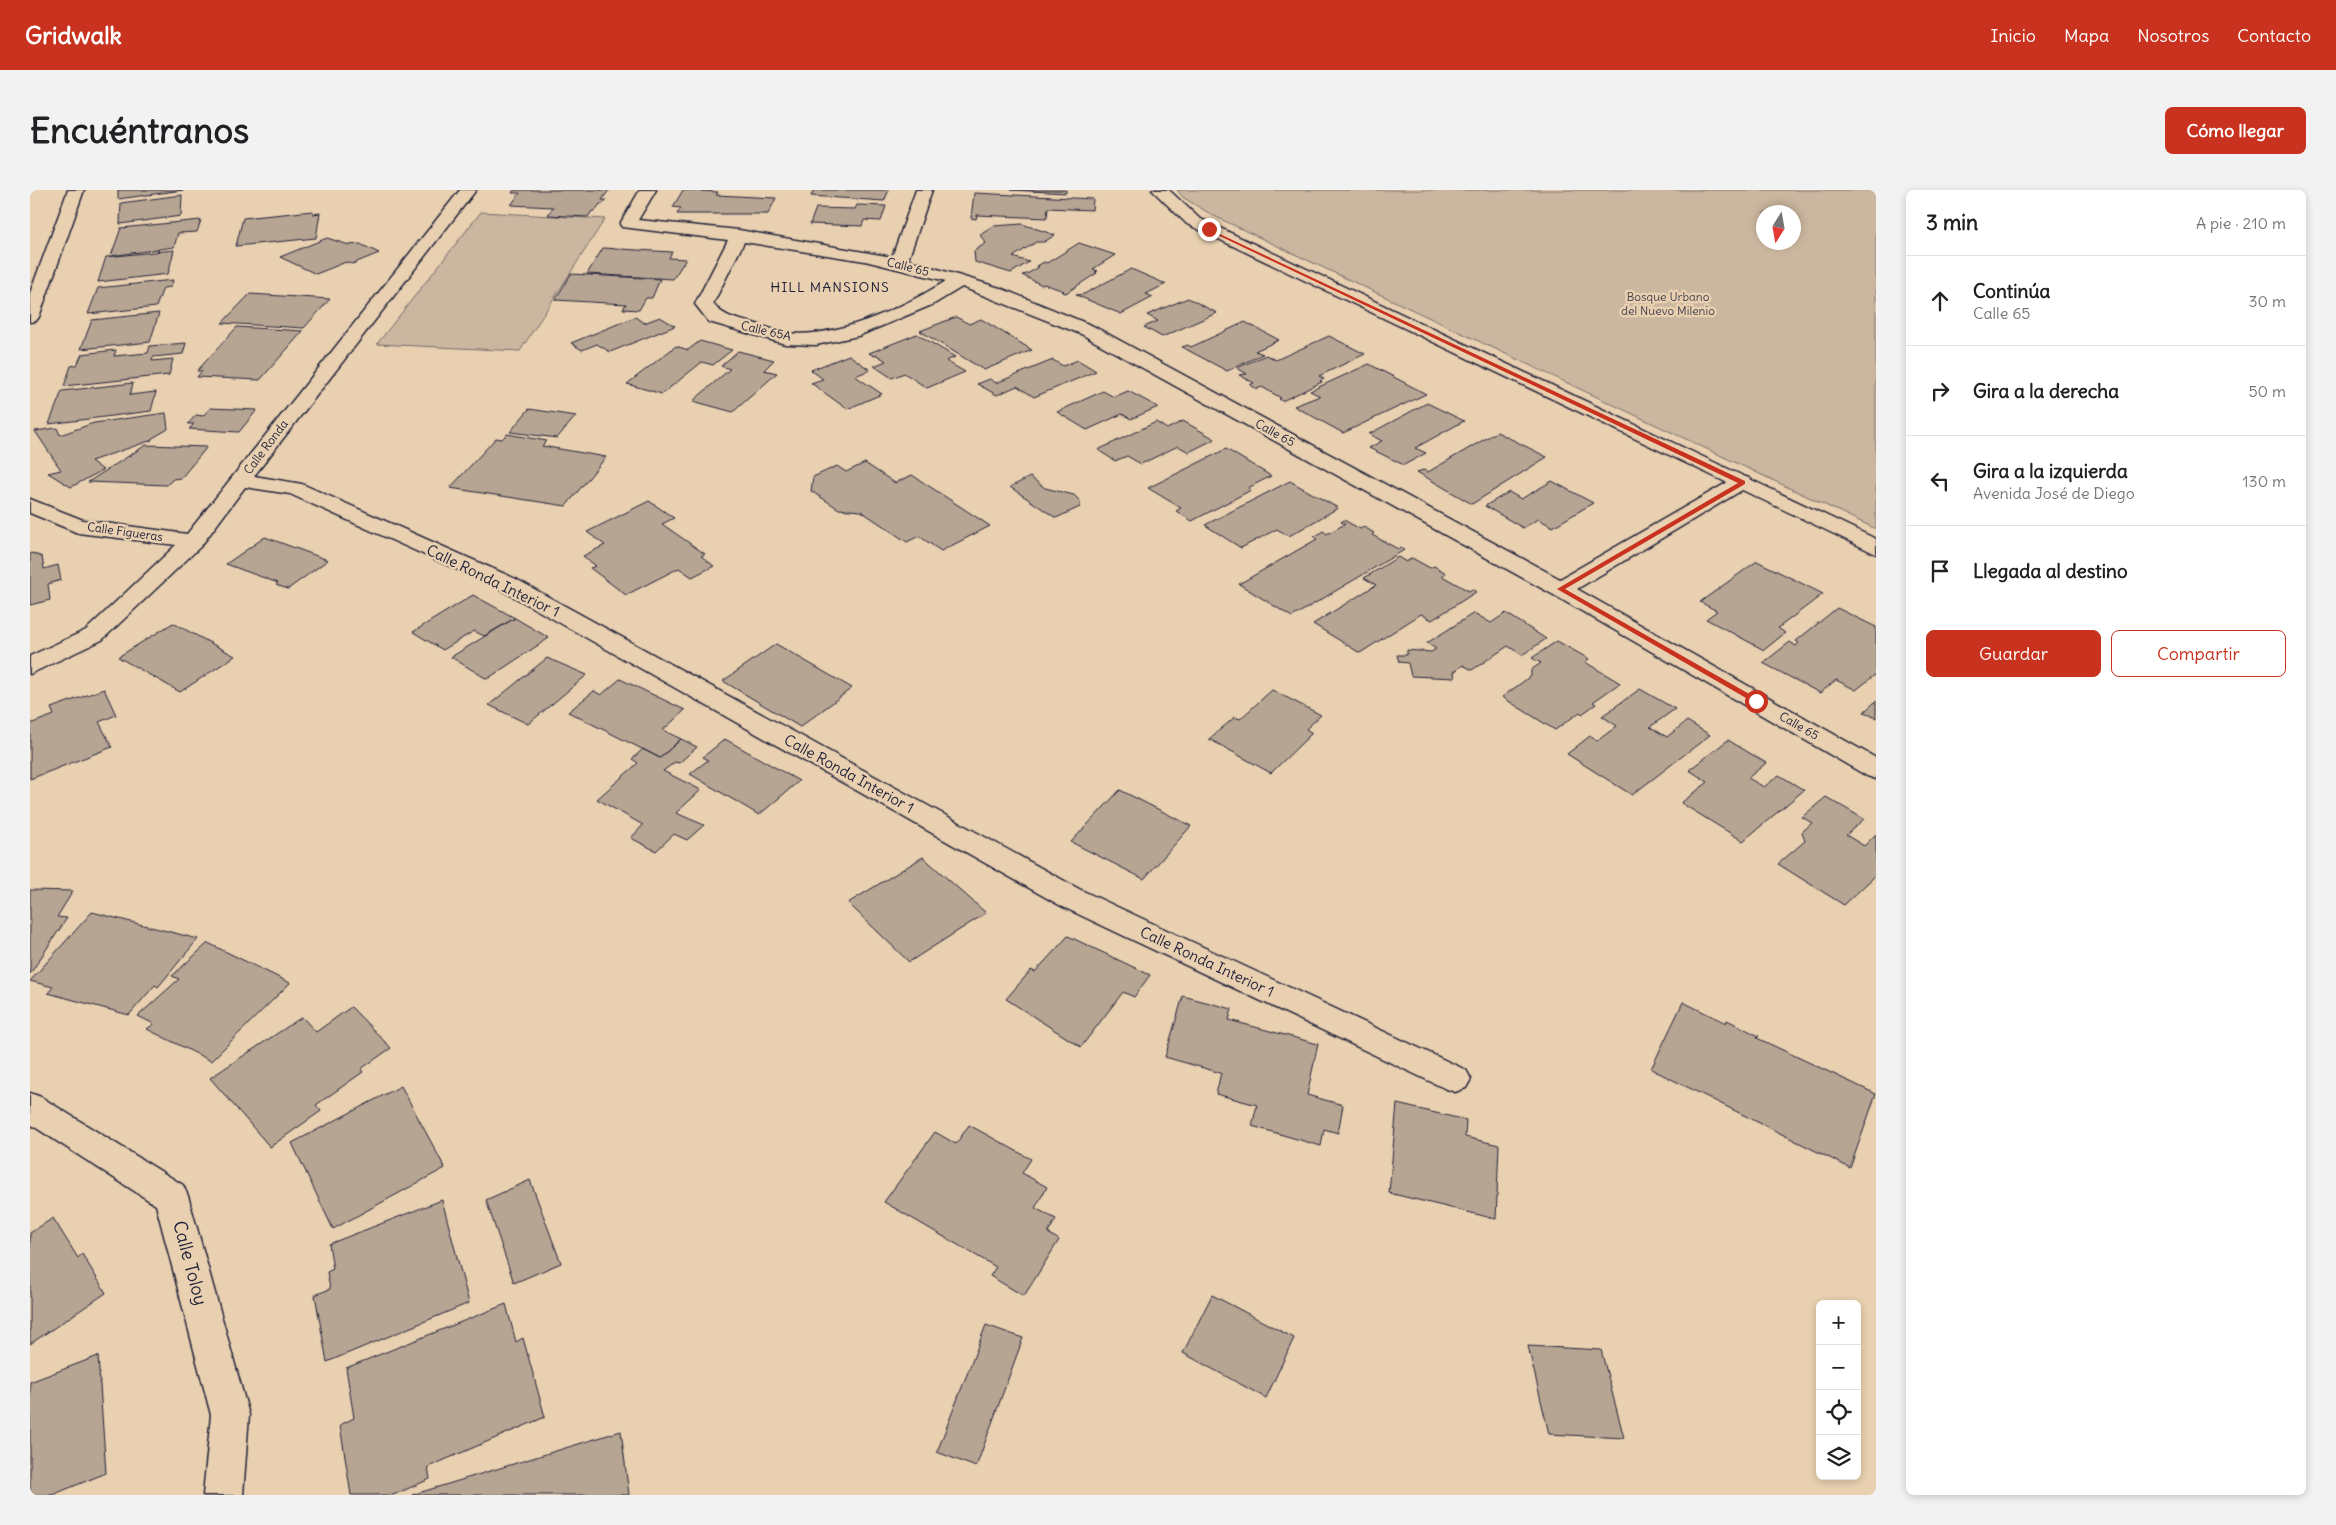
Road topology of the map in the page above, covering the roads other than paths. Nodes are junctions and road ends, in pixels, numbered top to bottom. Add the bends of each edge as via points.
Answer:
1 (76, 190) edge
2 (468, 190) edge
3 (648, 190) edge
4 (924, 190) edge
5 (1160, 190) edge
6 (739, 235) junction
7 (898, 263) junction
8 (960, 280) junction
9 (30, 317) edge
10 (241, 480) junction
11 (1742, 482) junction
12 (30, 505) edge
13 (193, 541) junction
14 (1876, 547) edge
15 (1560, 589) junction
16 (30, 666) edge
17 (1876, 770) edge
18 (1455, 1079) dead end
19 (30, 1107) edge
20 (222, 1495) edge

1 - 9 street
2 - 10 street, Calle Ronda
3 - 6 street, Calle 65 via 628,224
4 - 7 street
5 - 11 street via 1193,221
6 - 7 street, Calle 65
6 - 8 street, Calle 65A via 704,304 715,318 785,338 816,339 852,332 928,300
7 - 8 street, Calle 65
8 - 15 street, Calle 65 via 1028,304 1087,330
10 - 13 street, Calle Ronda
10 - 18 street, Calle Ronda Interior 1 via 295,488 508,584 1071,898
11 - 14 street
11 - 15 street
12 - 13 street, Calle Figueras via 78,526
13 - 16 street, Calle Ronda via 94,635
15 - 17 street, Calle 65
19 - 20 street, Calle Toloy via 172,1196 230,1415

